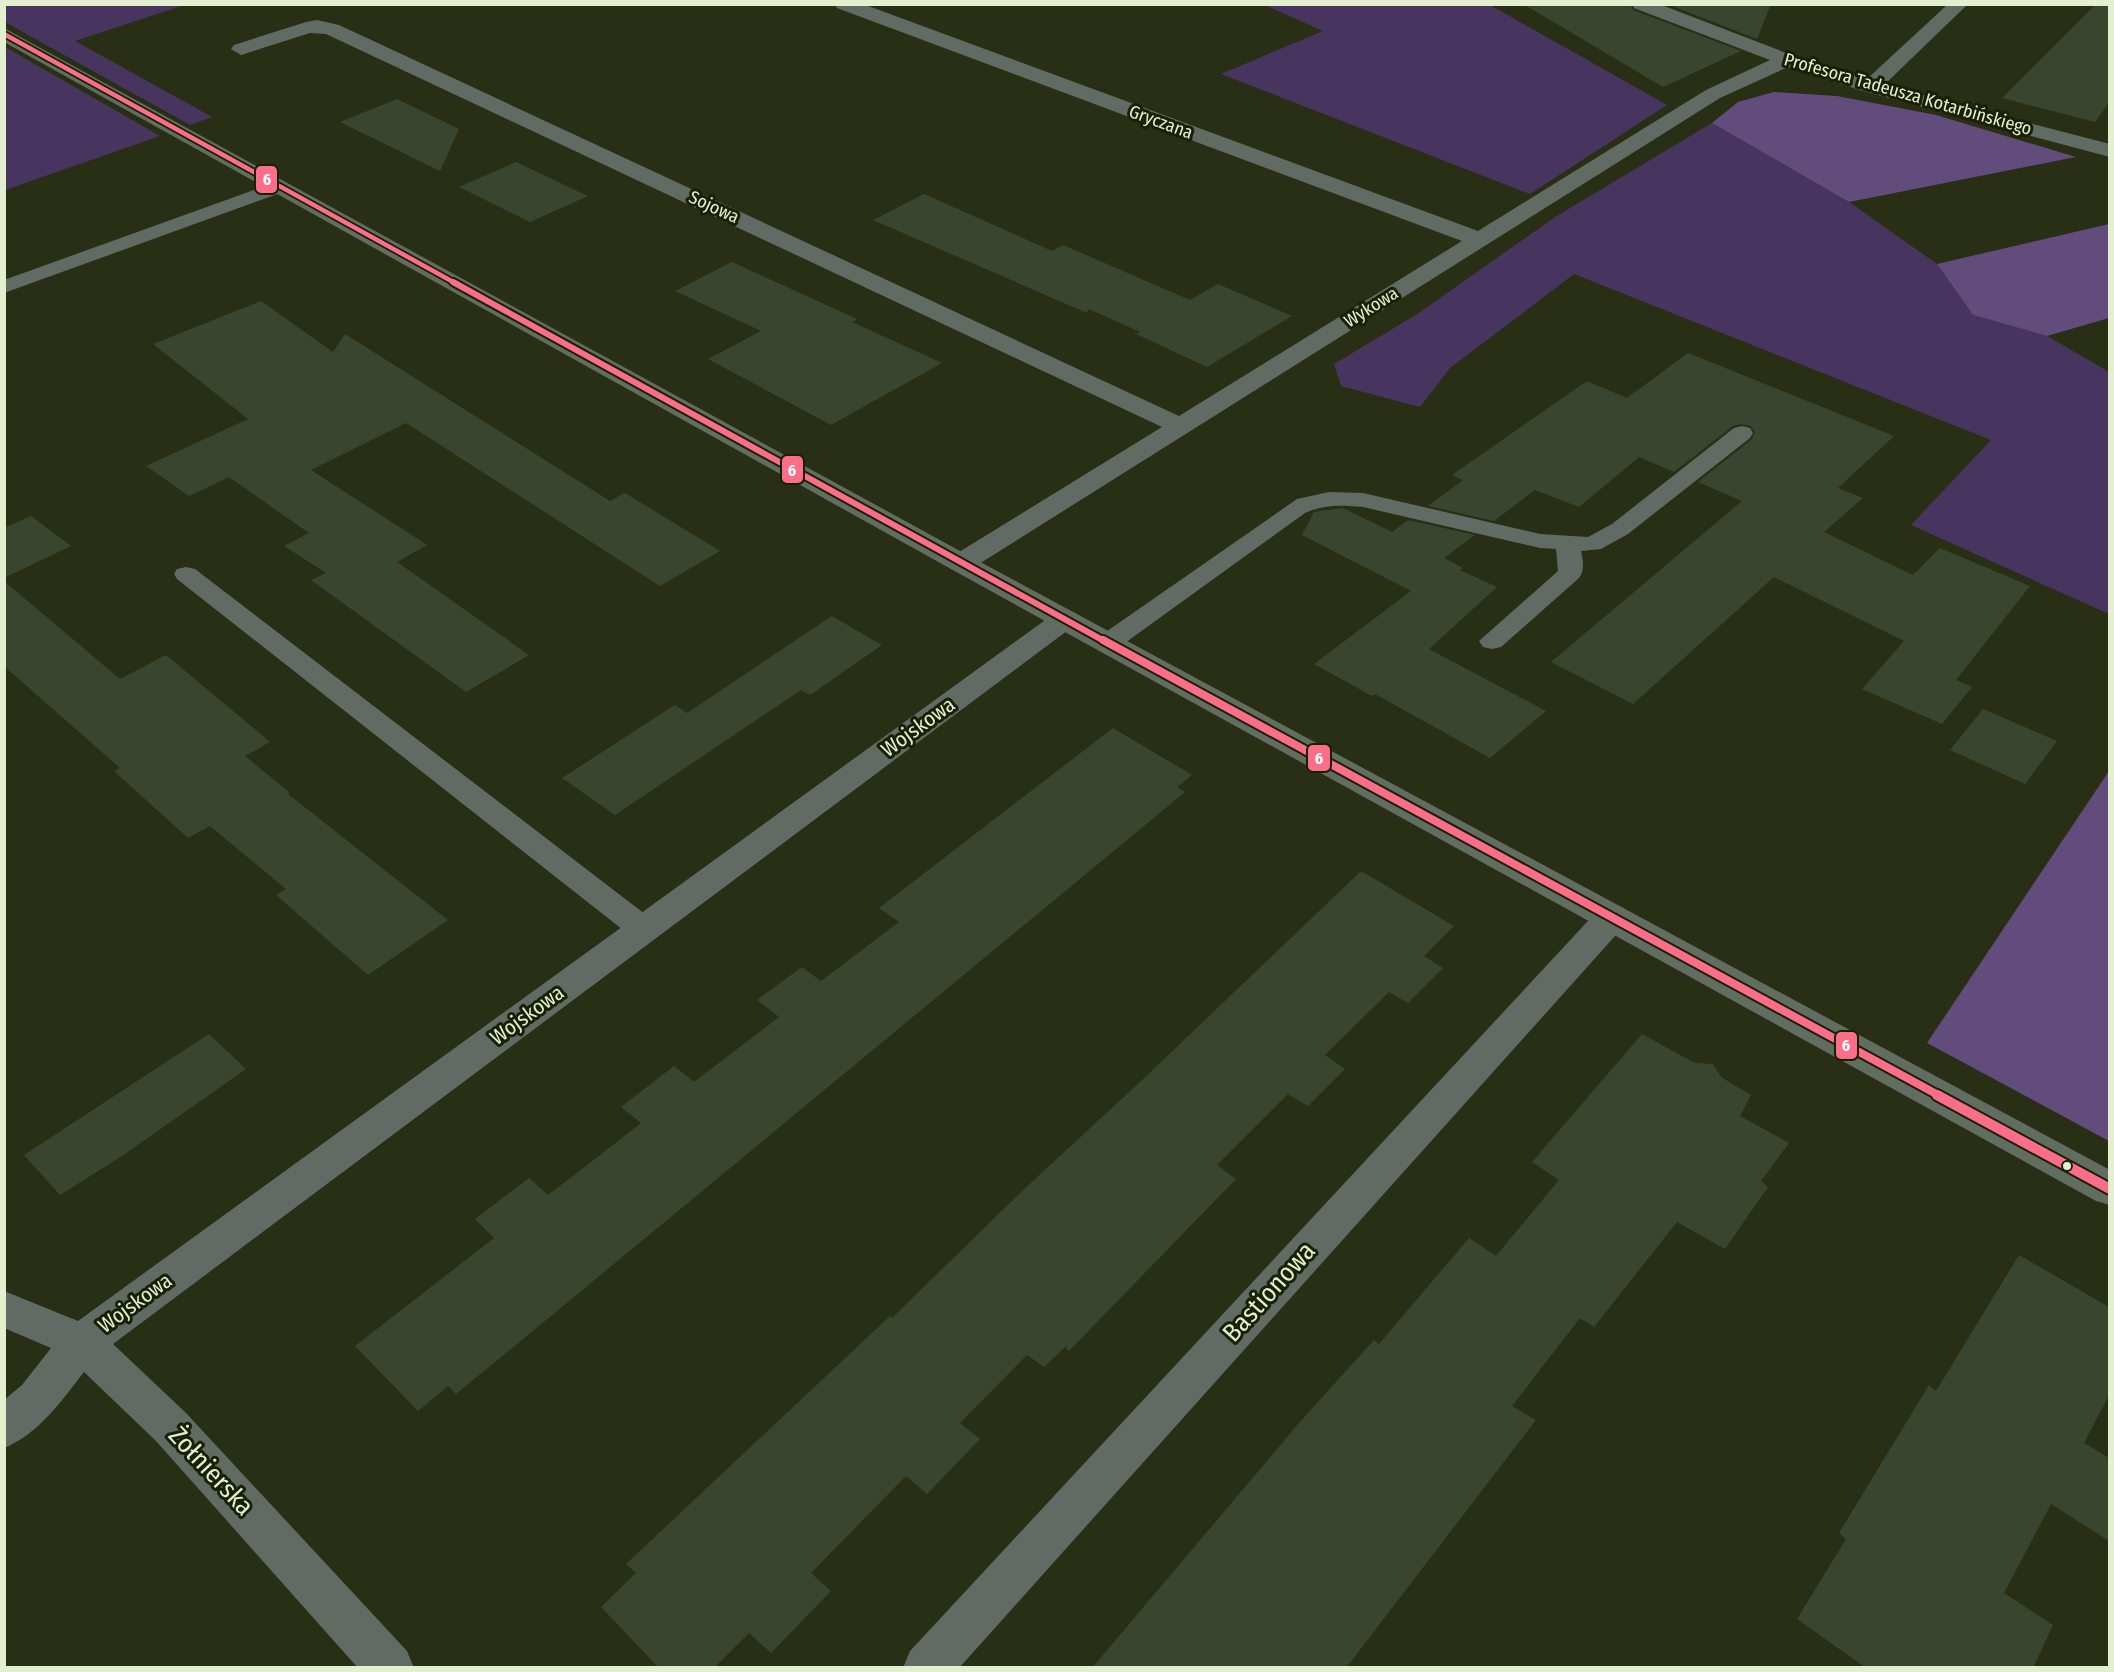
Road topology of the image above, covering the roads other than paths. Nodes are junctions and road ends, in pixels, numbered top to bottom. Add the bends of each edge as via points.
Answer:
1 (844, 4) edge
2 (1641, 4) edge
3 (1959, 4) edge
4 (4, 34) edge
5 (241, 50) dead end
6 (1787, 60) junction
7 (1870, 87) junction
8 (2109, 151) edge
9 (279, 187) junction
10 (1479, 239) junction
11 (4, 286) edge
12 (1181, 426) junction
13 (1742, 433) dead end
14 (1566, 544) junction
15 (961, 562) junction
16 (186, 574) dead end
17 (1065, 619) junction
18 (1492, 640) dead end
19 (1109, 642) junction
20 (1612, 917) junction
21 (643, 929) junction
22 (2109, 1189) edge
23 (4, 1309) edge
24 (82, 1342) junction
25 (4, 1428) edge
26 (390, 1668) edge
27 (927, 1668) edge

1 - 10 street, Gryczana
2 - 6 street, Profesora Tadeusza Kotarbińskiego
3 - 7 street
4 - 9 street
5 - 12 street, Sojowa via 306,28 332,29
6 - 7 street, Profesora Tadeusza Kotarbińskiego
6 - 10 street, Wykowa via 1713,94
7 - 8 street, Profesora Tadeusza Kotarbińskiego
9 - 11 lane
9 - 15 street
10 - 12 street, Wykowa
12 - 15 street, Wykowa
13 - 14 lane via 1608,538 1592,544
14 - 18 lane via 1571,561 1569,573
14 - 19 lane via 1363,500 1342,497 1308,502
15 - 17 street
16 - 21 lane
17 - 19 street
17 - 21 street, Wojskowa
19 - 20 street
20 - 22 street
20 - 27 street, Bastionowa
21 - 24 street, Wojskowa
23 - 24 street, Żołnierska
24 - 25 street, Wojskowa via 37,1399
24 - 26 street, Żołnierska via 171,1427

